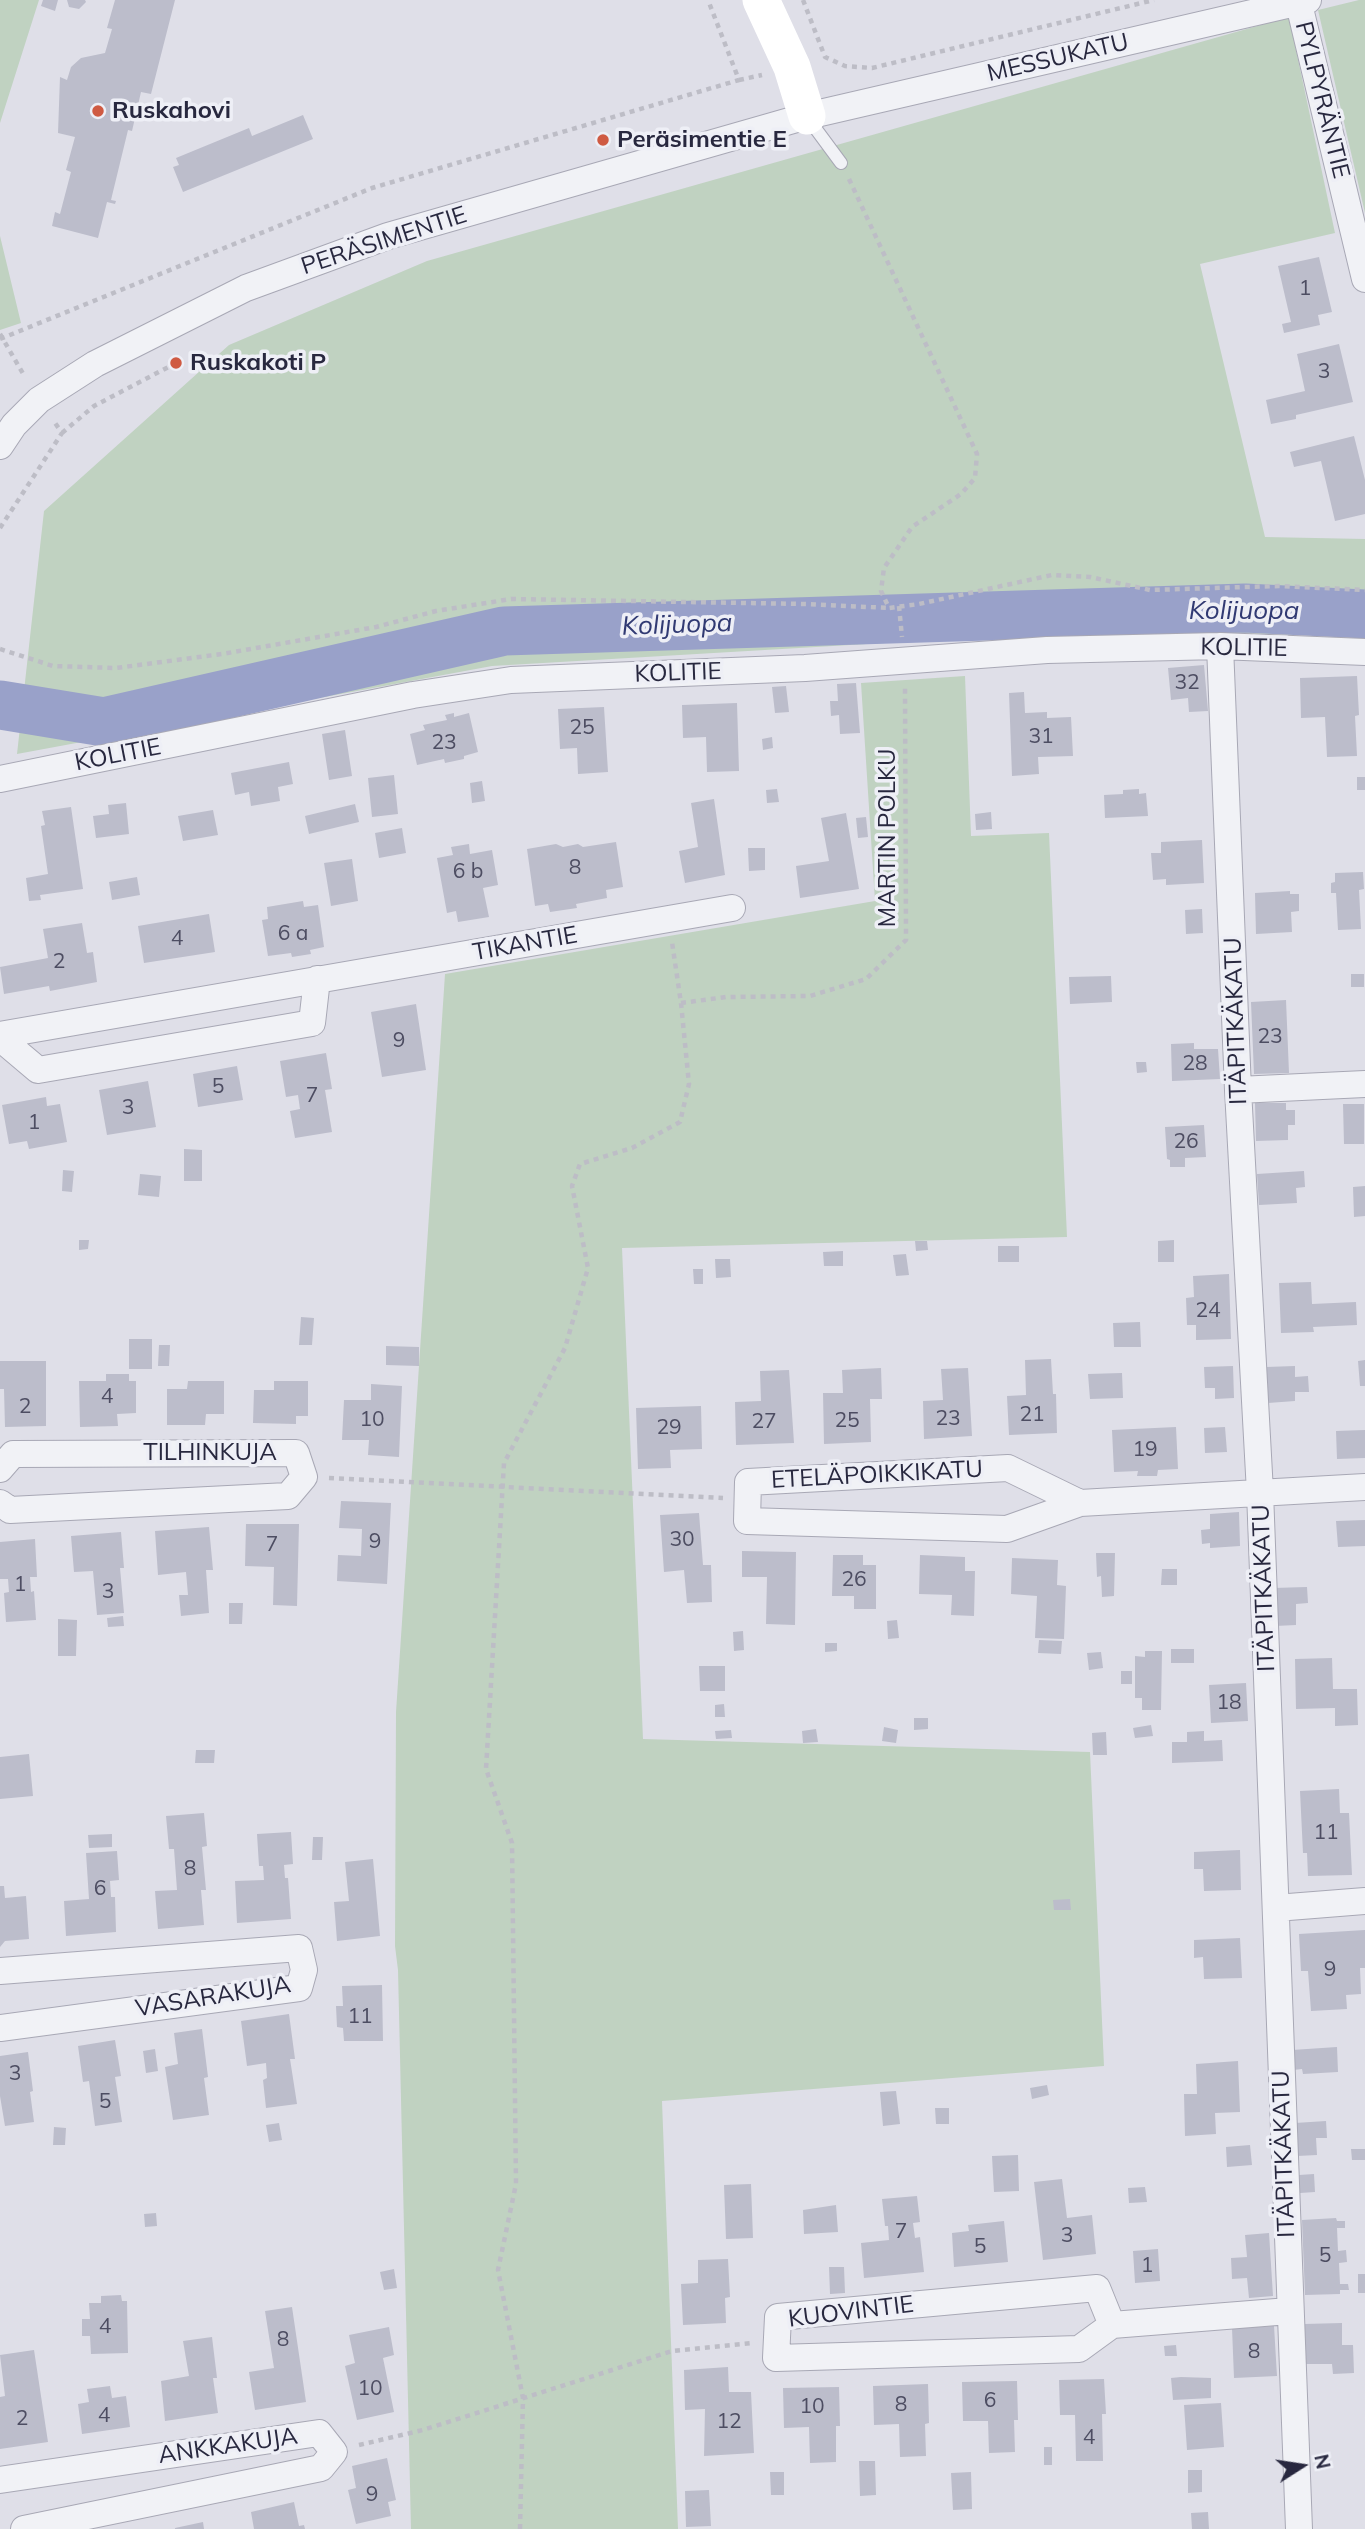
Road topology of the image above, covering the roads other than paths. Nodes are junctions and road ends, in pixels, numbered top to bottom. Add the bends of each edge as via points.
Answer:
1 (761, 0) edge
2 (1301, 1) edge
3 (807, 116) junction
4 (841, 163) road end
5 (1365, 279) edge
6 (0, 446) edge
7 (1220, 646) junction
8 (1365, 652) edge
9 (0, 779) edge
10 (732, 908) dead end
11 (317, 979) junction
12 (0, 1036) edge
13 (1365, 1084) edge
14 (1238, 1090) junction
15 (0, 1469) edge
16 (1365, 1487) edge
17 (1260, 1492) junction
18 (0, 1503) edge
19 (1080, 1503) junction
20 (1365, 1901) edge
21 (1276, 1908) junction
22 (0, 1970) edge
23 (0, 2028) edge
24 (1289, 2311) junction
25 (1112, 2325) junction
26 (0, 2480) edge
27 (24, 2529) edge
28 (1299, 2529) edge

1 - 3 street via 792,67
2 - 3 street, MESSUKATU
2 - 5 street, PYLPYRÄNTIE
3 - 4 lane
3 - 6 street, PERÄSIMENTIE via 388,236 246,288 95,365 39,400
7 - 8 street, KOLITIE
7 - 9 street, KOLITIE via 1047,650 805,668 511,680 414,695
7 - 14 street, ITÄPITKÄKATU
10 - 11 street, TIKANTIE
11 - 12 street, TIKANTIE
11 - 12 street, TIKANTIE via 312,1023 38,1070
13 - 14 street
14 - 17 street, ITÄPITKÄKATU
15 - 18 street, TILHINKUJA via 13,1454 296,1453 304,1477 288,1496 10,1510
16 - 17 street, ETELÄPOIKKIKATU
17 - 19 street, ETELÄPOIKKIKATU
17 - 21 street, ITÄPITKÄKATU
19 - 19 street, ETELÄPOIKKIKATU via 1007,1529 747,1521 748,1482 1008,1468
20 - 21 street
21 - 24 street, ITÄPITKÄKATU
22 - 23 street, VASARAKUJA via 299,1948 304,1970 299,1988
24 - 25 street
24 - 28 street, ITÄPITKÄKATU
25 - 25 street, KUOVINTIE via 1079,2349 776,2358 778,2317 1097,2288
26 - 27 street, ANKKAKUJA via 319,2433 334,2452 321,2468

